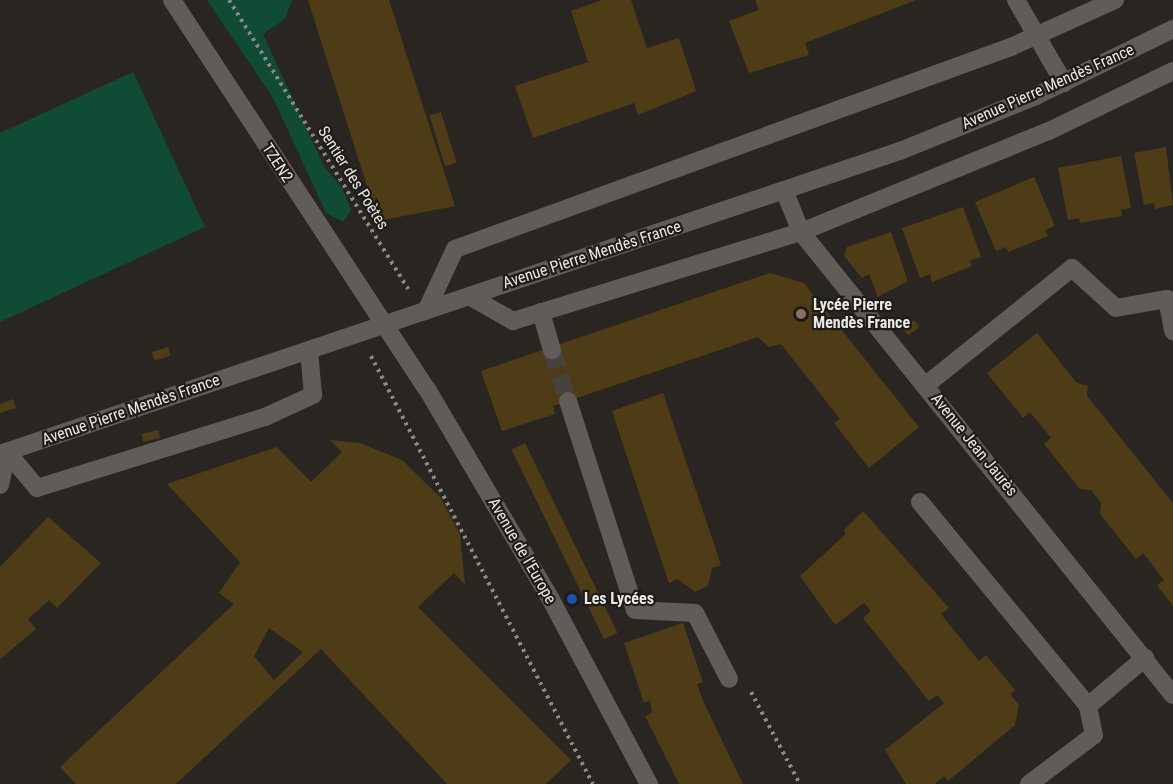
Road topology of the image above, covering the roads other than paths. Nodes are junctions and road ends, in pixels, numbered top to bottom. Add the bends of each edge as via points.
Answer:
1 (172, 0) edge
2 (1016, 0) edge
3 (1115, 0) edge
4 (1173, 29) edge
5 (1034, 35) junction
6 (1173, 72) edge
7 (1064, 83) junction
8 (784, 190) junction
9 (801, 232) junction
10 (469, 296) junction
11 (427, 309) junction
12 (541, 312) junction
13 (385, 324) junction
14 (1173, 331) edge
15 (552, 350) tunnel mouth
16 (309, 351) junction
17 (926, 385) junction
18 (568, 401) tunnel mouth
19 (3, 453) edge
20 (0, 485) edge
21 (920, 502) dead end
22 (1145, 658) junction
23 (729, 679) road end
24 (1173, 695) edge
25 (1088, 706) junction
26 (649, 784) edge
27 (1029, 784) edge

1 - 13 street, TZEN2
2 - 5 street
3 - 5 street
4 - 7 street, Avenue Pierre Mendès France
5 - 7 street
5 - 11 street via 455,249
6 - 9 street via 1049,131
7 - 8 street, Avenue Pierre Mendès France via 900,151
8 - 9 street, Avenue Jean Jaurès
8 - 10 street, Avenue Pierre Mendès France
9 - 12 street
9 - 17 street, Avenue Jean Jaurès
10 - 11 street, Avenue Pierre Mendès France
10 - 12 street via 513,321
11 - 13 street, Avenue Pierre Mendès France
12 - 15 street
13 - 16 street, Avenue Pierre Mendès France
13 - 26 street, Avenue de l'Europe via 550,598
14 - 17 street via 1167,299 1116,308 1072,268
16 - 19 street, Avenue Pierre Mendès France
16 - 19 street via 313,395 265,417 37,488
17 - 22 street, Avenue Jean Jaurès
18 - 23 street via 635,610 696,613
19 - 20 street
21 - 25 street
22 - 24 street, Avenue Jean Jaurès
22 - 25 street
25 - 27 street via 1094,735

